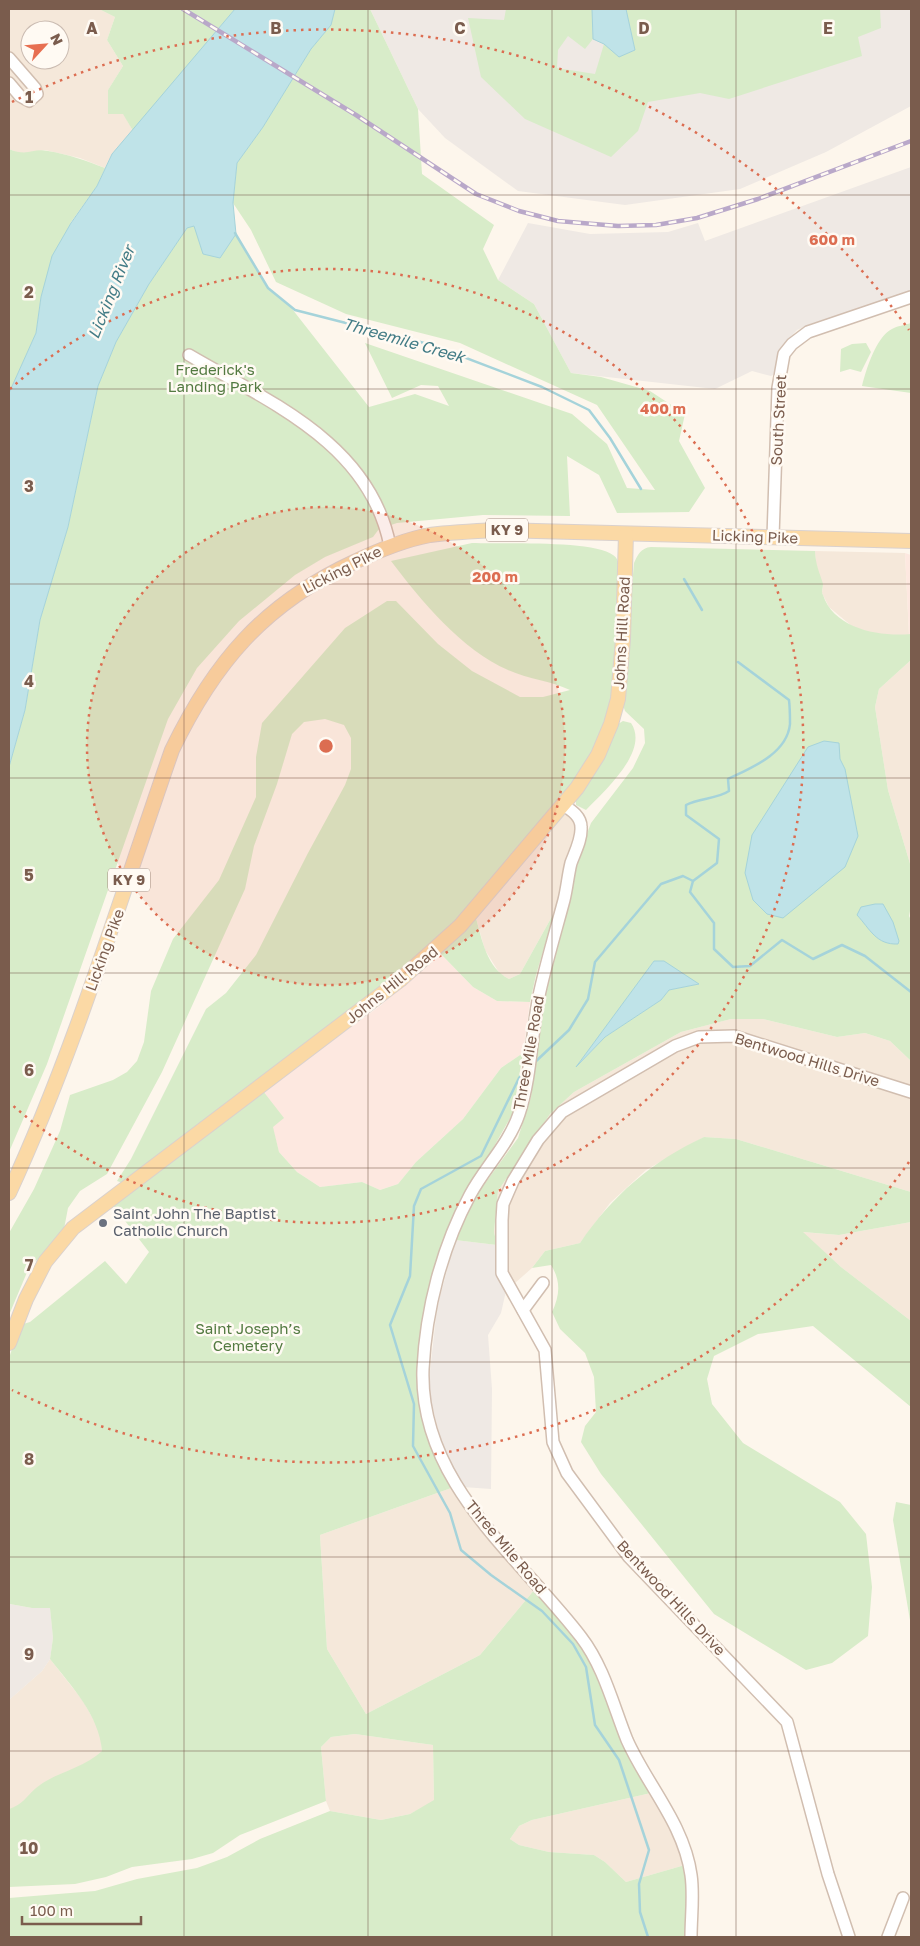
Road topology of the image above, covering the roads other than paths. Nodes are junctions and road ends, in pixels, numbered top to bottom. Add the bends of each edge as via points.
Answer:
1 (9, 58) edge
2 (9, 83) edge
3 (911, 298) edge
4 (189, 355) dead end
5 (626, 534) junction
6 (773, 538) junction
7 (911, 541) edge
8 (390, 546) junction
9 (562, 804) junction
10 (911, 1092) edge
11 (9, 1193) edge
12 (543, 1283) dead end
13 (523, 1310) junction
14 (9, 1343) edge
15 (903, 1898) dead end
16 (691, 1937) edge
17 (850, 1937) edge
18 (888, 1937) edge

1 - 2 street via 37,94 29,101
3 - 6 street, South Street via 808,332 784,354 778,388
4 - 8 street via 296,416 336,451 372,494
5 - 6 main road, Licking Pike / KY 9
5 - 8 main road, Licking Pike / KY 9 via 491,530 429,536
5 - 9 main road, Johns Hill Road via 618,699 598,755 577,788
6 - 7 main road, Licking Pike / KY 9
8 - 11 main road, Licking Pike / KY 9 via 318,580 272,613 236,648 202,694 172,750 70,1048
9 - 14 main road, Johns Hill Road via 522,856 460,926 400,980 73,1228 45,1262
9 - 16 street, Three Mile Road via 578,817 581,832 540,994 519,1114 472,1192 443,1259 430,1310 423,1368 426,1408 439,1450 469,1505 581,1637 598,1665 633,1753 685,1848 692,1878
10 - 13 street, Bentwood Hills Drive via 734,1036 700,1037 675,1046 562,1112 538,1140 513,1181 503,1204 502,1272
12 - 13 street
13 - 17 street, Bentwood Hills Drive via 545,1350 553,1442 566,1473 629,1557 787,1722 828,1874
15 - 18 street

